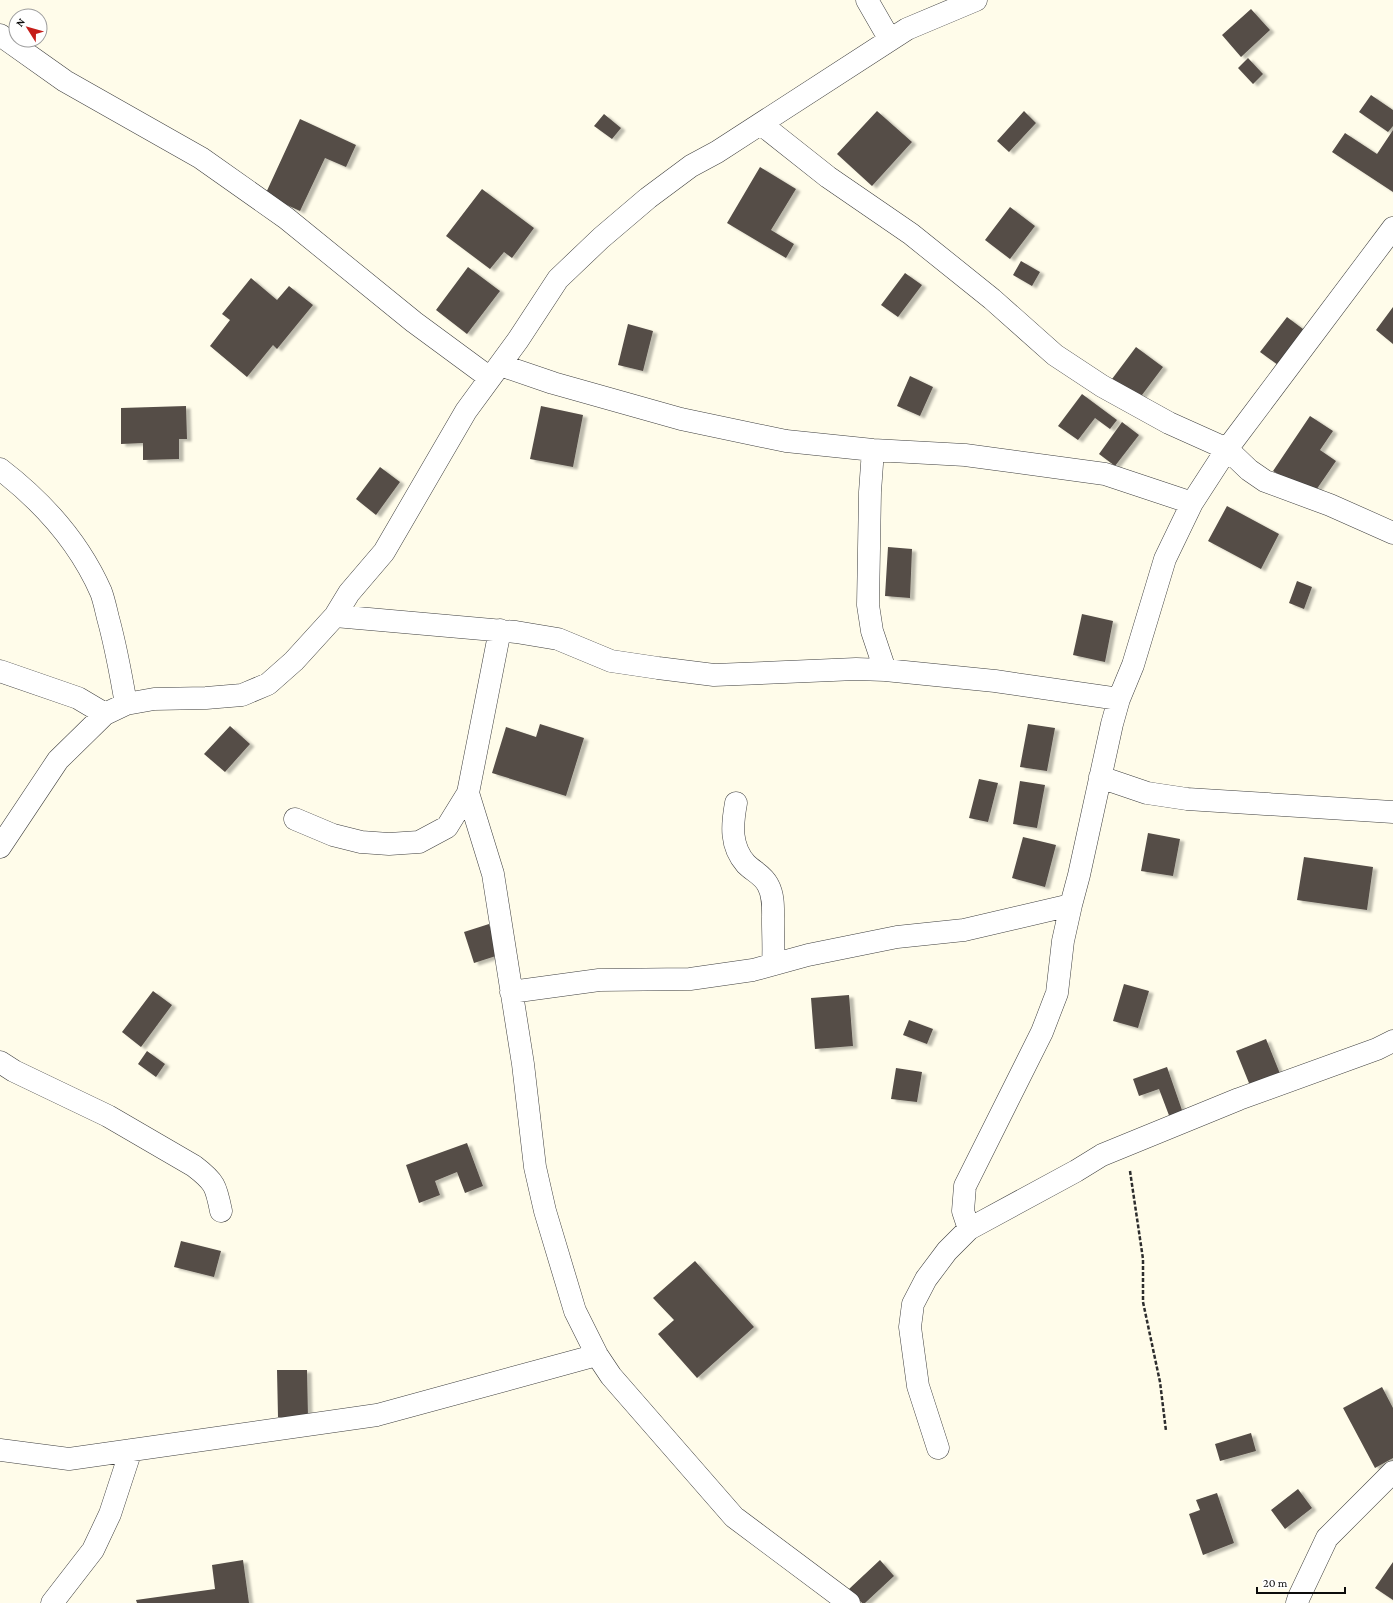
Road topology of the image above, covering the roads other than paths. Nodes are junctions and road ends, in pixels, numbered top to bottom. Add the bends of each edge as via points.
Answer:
1 (867, 0) edge
2 (976, 0) edge
3 (0, 35) edge
4 (890, 40) junction
5 (760, 124) junction
6 (1393, 228) edge
7 (495, 372) junction
8 (1227, 449) junction
9 (873, 450) junction
10 (0, 469) edge
11 (1192, 503) junction
12 (1393, 533) edge
13 (335, 616) junction
14 (500, 630) junction
15 (885, 670) junction
16 (0, 671) edge
17 (1119, 699) junction
18 (126, 704) junction
19 (105, 714) junction
20 (1100, 777) junction
21 (468, 792) junction
22 (736, 803) dead end
23 (1393, 812) edge
24 (294, 819) dead end
25 (0, 847) edge
26 (1071, 905) junction
27 (773, 964) junction
28 (511, 992) junction
29 (1393, 1041) edge
30 (0, 1062) edge
31 (221, 1211) dead end
32 (969, 1229) junction
33 (598, 1355) junction
34 (938, 1448) dead end
35 (0, 1450) edge
36 (130, 1450) junction
37 (1393, 1472) edge
38 (52, 1603) edge
39 (850, 1603) edge
40 (1297, 1603) edge

1 - 4 street
2 - 4 street
3 - 7 street via 65,81 201,158 286,218 414,322
4 - 5 street
5 - 7 street via 691,166 601,238 558,279
5 - 8 street via 911,234 992,299 1055,355 1102,386 1169,423
6 - 8 street
7 - 9 street via 553,383 681,419 786,441
7 - 13 street via 466,411 384,552 349,592
8 - 11 street
8 - 12 street via 1249,470 1266,481 1330,505
9 - 11 street via 965,455 1105,474
9 - 15 street via 868,605 872,631
10 - 18 street via 23,486 51,514 83,557 104,601 116,647
11 - 17 street via 1165,559 1133,665
13 - 14 street
13 - 18 street via 294,662 268,684 242,695 154,699
14 - 15 street via 558,639 612,661 714,675
14 - 21 street
15 - 17 street via 996,681
16 - 19 street via 78,698
17 - 20 street
18 - 19 street
19 - 25 street via 58,760
20 - 23 street via 1147,793 1186,799
20 - 26 street
21 - 24 street via 447,827 420,842 361,842 333,835
21 - 28 street via 493,874
22 - 27 street via 732,830 738,852 746,864 763,876 772,899
26 - 27 street via 964,930 897,937
26 - 32 street via 1063,941 1057,993 1042,1032 966,1186 963,1211
27 - 28 street via 753,970 690,979 599,980
28 - 33 street via 523,1064 535,1167 545,1211 575,1311
29 - 32 street via 1239,1099 1102,1155
30 - 31 street via 108,1116 194,1166 217,1190
32 - 34 street via 947,1251 926,1279 913,1304 910,1327 918,1386
33 - 36 street via 377,1415
33 - 39 street via 611,1376 734,1517
35 - 36 street via 69,1459
36 - 38 street via 110,1514 93,1550
37 - 40 street via 1327,1538

